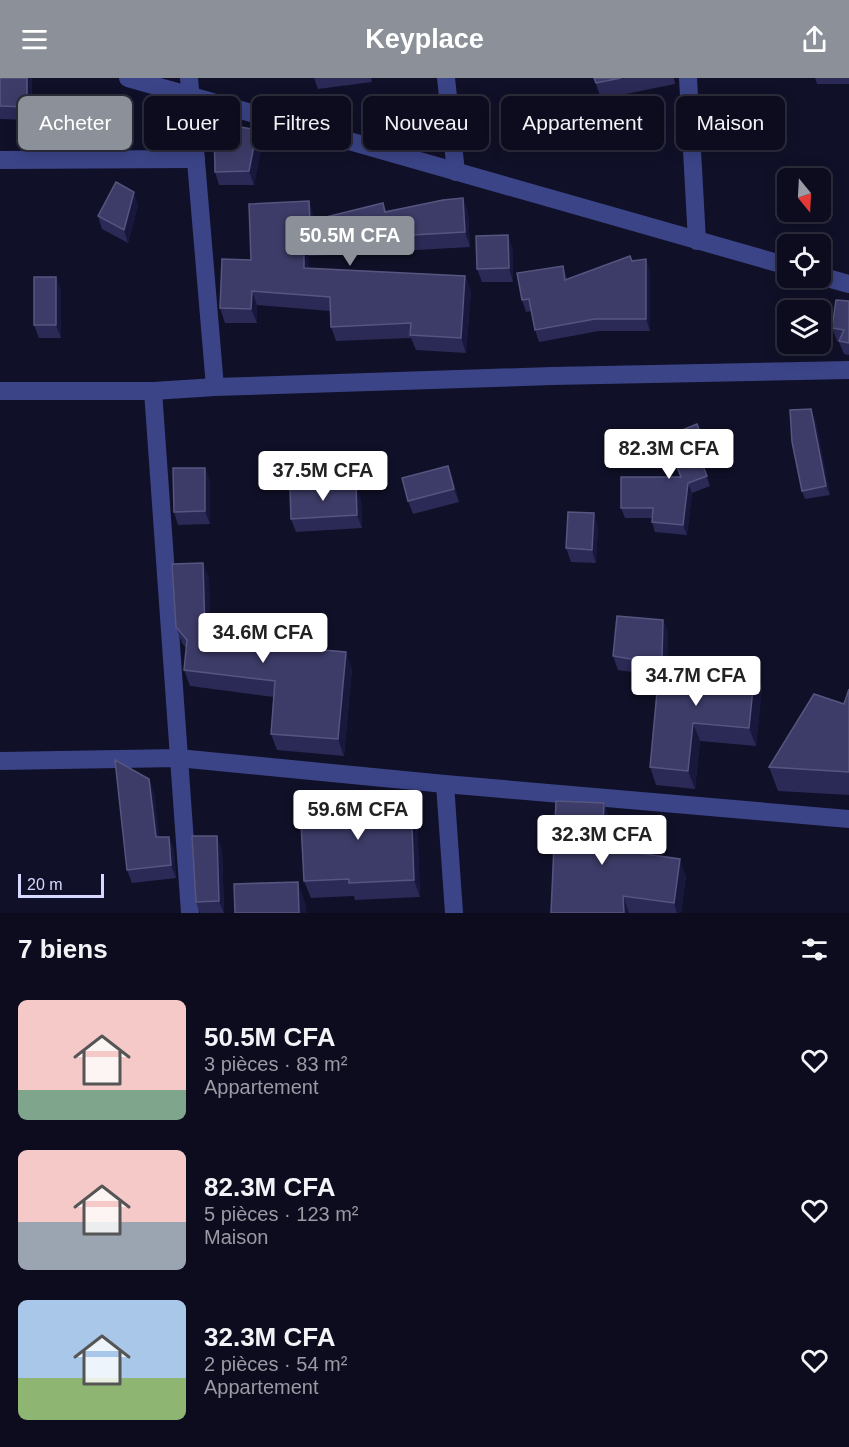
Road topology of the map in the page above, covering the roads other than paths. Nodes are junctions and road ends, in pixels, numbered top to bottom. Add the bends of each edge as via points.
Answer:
1 (128, 78) edge
2 (447, 78) edge
3 (688, 78) edge
4 (190, 87) edge
5 (196, 159) junction
6 (0, 160) edge
7 (456, 172) junction
8 (697, 241) junction
9 (777, 264) edge
10 (831, 279) edge
11 (849, 284) edge
12 (849, 370) edge
13 (215, 387) junction
14 (0, 391) edge
15 (153, 391) junction
16 (178, 758) junction
17 (0, 761) edge
18 (445, 784) junction
19 (849, 819) edge
20 (190, 913) edge
21 (454, 913) edge

1 - 4 street
2 - 7 street
3 - 8 street
4 - 5 street
4 - 7 street
5 - 6 street
5 - 13 street
7 - 8 street
8 - 9 street
10 - 11 street
12 - 13 street
13 - 15 street
14 - 15 street
15 - 16 street
16 - 17 street
16 - 18 street
16 - 20 street
18 - 19 street
18 - 21 street

